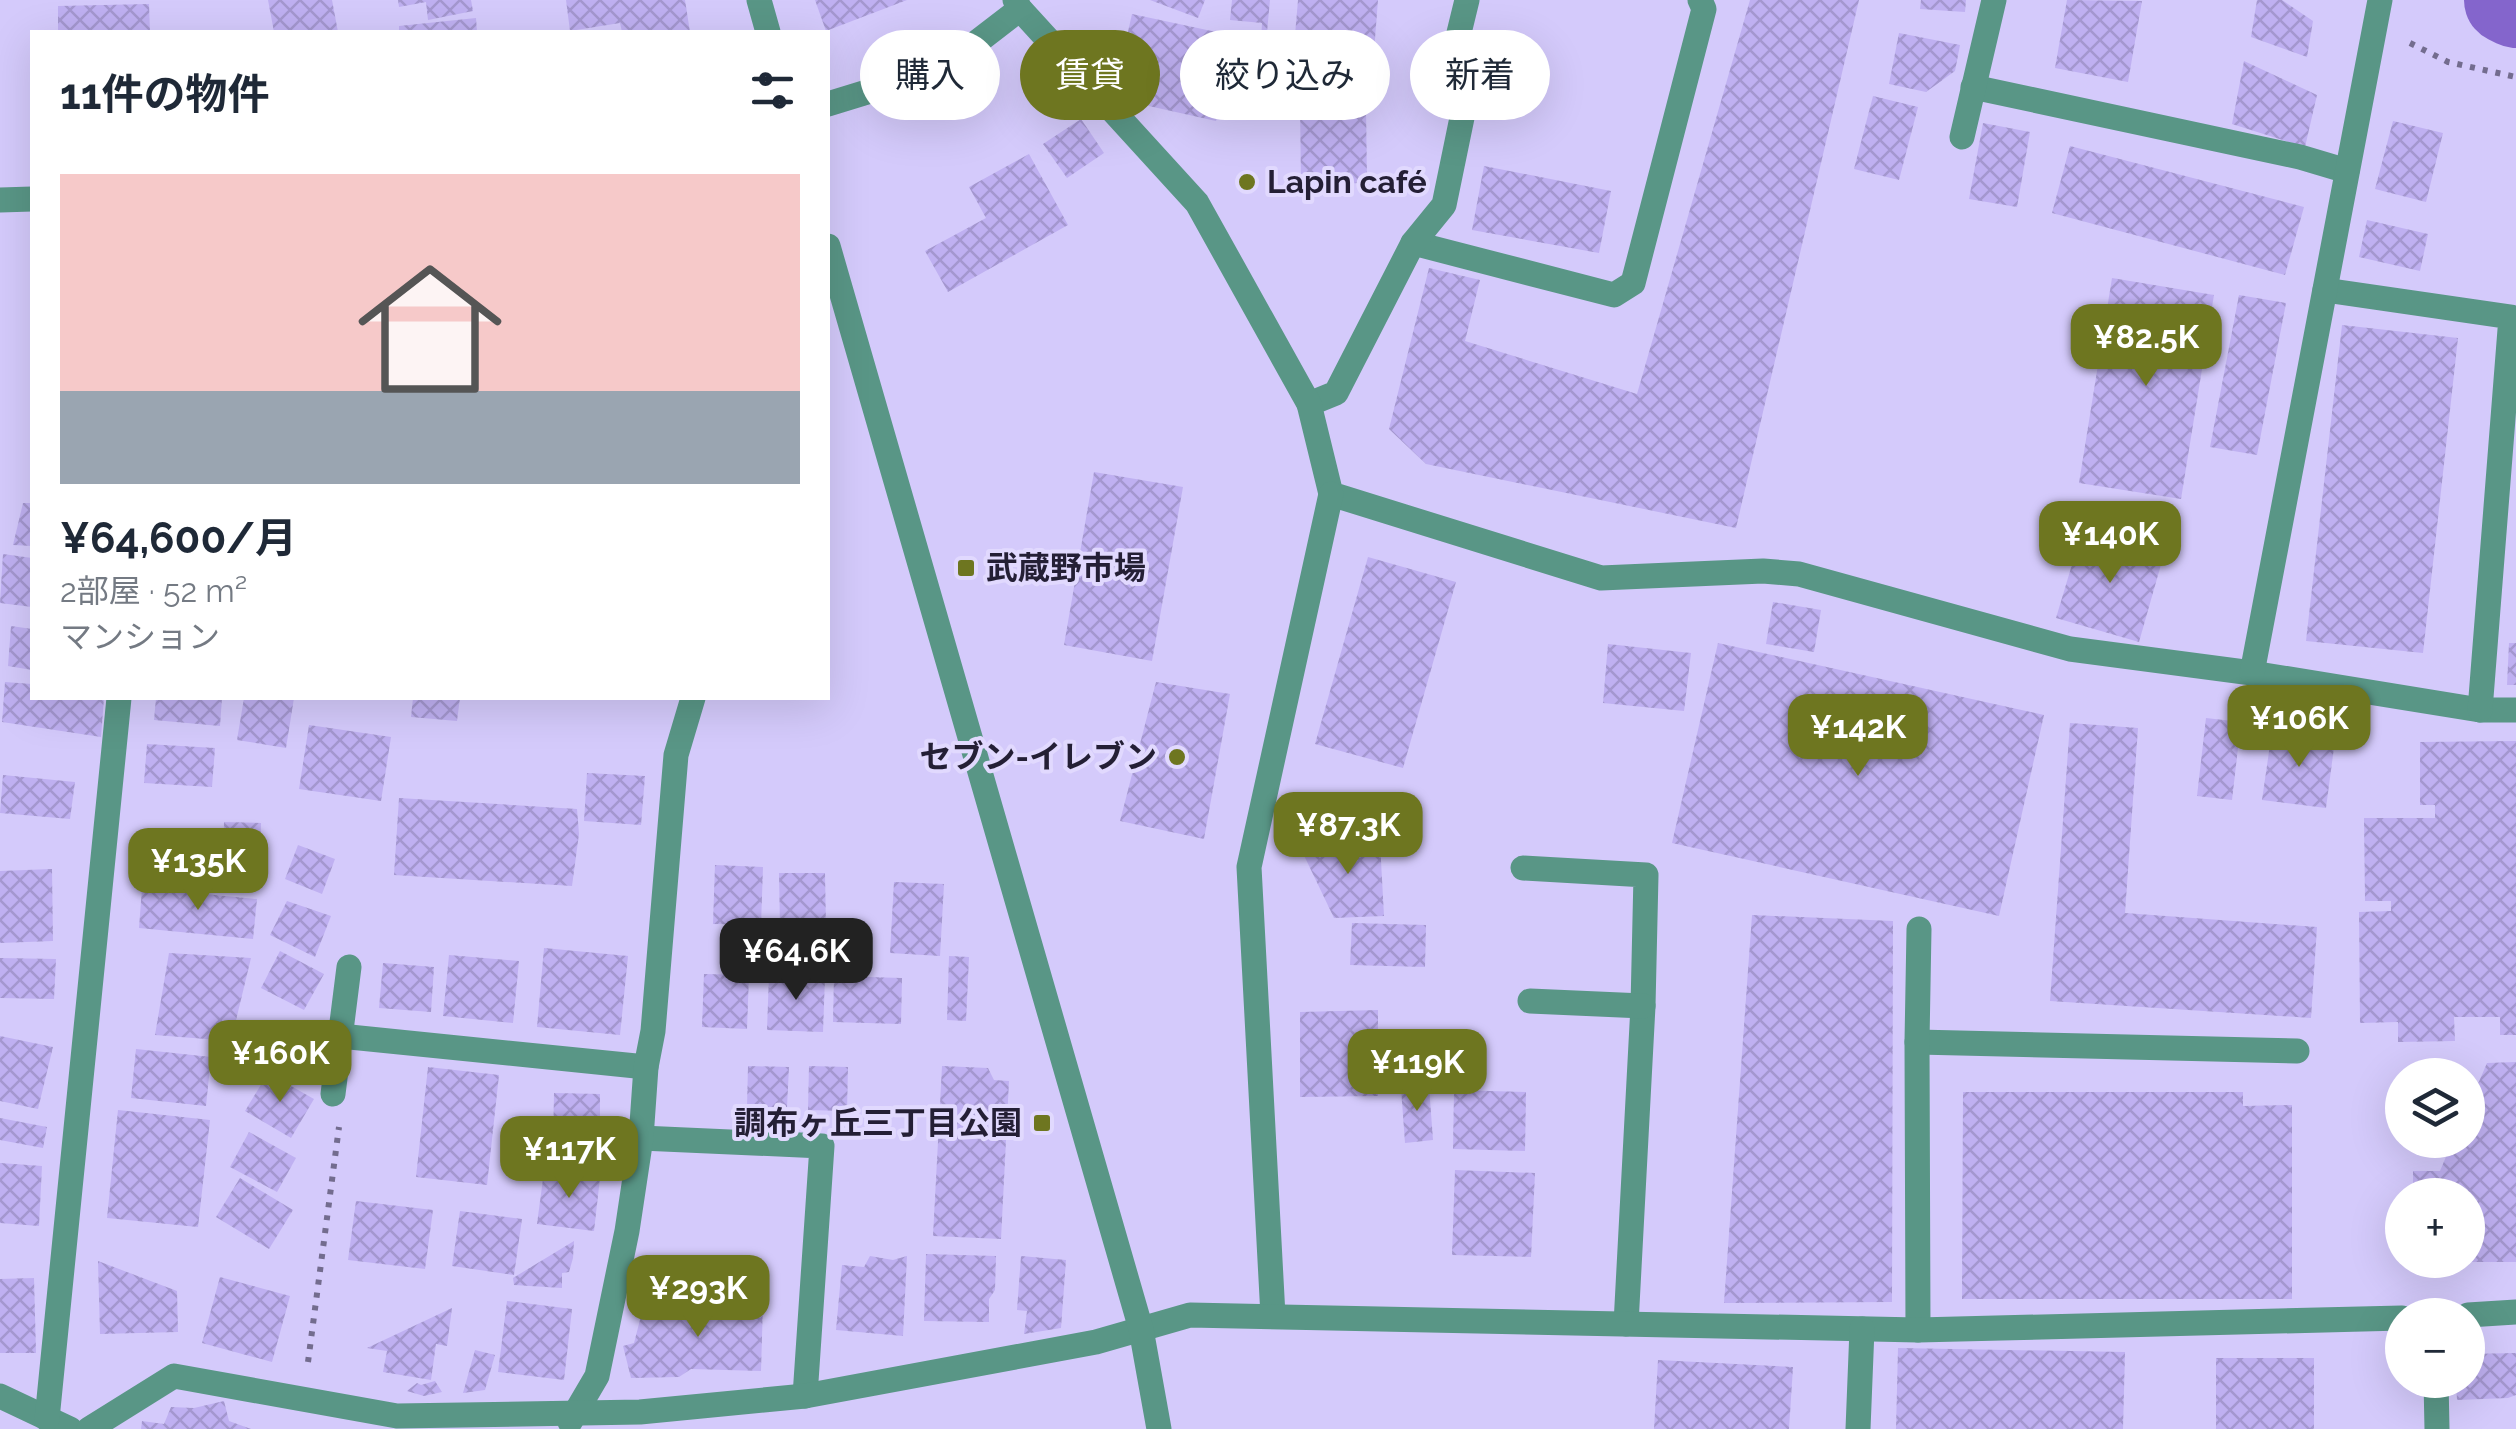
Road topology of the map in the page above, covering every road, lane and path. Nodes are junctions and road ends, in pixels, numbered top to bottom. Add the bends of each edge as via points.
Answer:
1 (759, 0) edge
2 (1466, 0) edge
3 (1700, 0) edge
4 (1994, 0) edge
5 (1017, 5) edge
6 (2378, 8) edge
7 (767, 30) edge
8 (2516, 78) edge
9 (1973, 87) junction
10 (830, 103) edge
11 (1962, 138) dead end
12 (2347, 171) junction
13 (0, 200) edge
14 (30, 200) edge
15 (1413, 244) junction
16 (832, 288) edge
17 (2325, 290) junction
18 (1308, 404) junction
19 (1332, 494) junction
20 (2252, 674) junction
21 (119, 700) edge
22 (692, 700) edge
23 (2480, 710) junction
24 (2516, 710) edge
25 (1523, 868) dead end
26 (1919, 929) dead end
27 (349, 967) dead end
28 (1530, 1002) dead end
29 (1643, 1006) junction
30 (340, 1036) junction
31 (1917, 1042) junction
32 (2298, 1052) dead end
33 (646, 1066) junction
34 (333, 1094) joint
35 (640, 1138) junction
36 (2516, 1312) edge
37 (2485, 1314) edge
38 (1273, 1316) junction
39 (2385, 1318) edge
40 (1626, 1324) junction
41 (1141, 1329) junction
42 (1862, 1329) junction
43 (1918, 1330) junction
44 (0, 1396) edge
45 (805, 1396) junction
46 (303, 1398) junction
47 (2436, 1398) edge
48 (571, 1421) edge
49 (58, 1424) edge
50 (88, 1429) edge
51 (1160, 1429) edge
52 (1858, 1429) edge
53 (2436, 1429) edge

1 - 7 street
2 - 15 street via 1457,41 1471,74 1444,206
3 - 15 street via 1704,8 1633,284 1614,295
4 - 9 street
5 - 10 street via 942,69
5 - 18 street via 1197,203
6 - 8 path via 2448,62
6 - 12 street
9 - 11 street
9 - 12 street
12 - 17 street
13 - 14 street
15 - 18 street via 1336,393
16 - 41 street
17 - 20 street
17 - 23 street via 2510,318
18 - 19 street
19 - 20 street via 1601,578 1799,574 2070,648
19 - 38 street via 1248,867
20 - 23 street
21 - 49 street
22 - 33 street via 676,755
23 - 24 street
25 - 29 street via 1646,875
26 - 31 street
27 - 30 street
28 - 29 street
29 - 40 street
30 - 33 street
30 - 34 street
31 - 32 street
31 - 43 street
33 - 35 street
34 - 46 path via 341,1112
35 - 45 street via 822,1146
35 - 48 street via 597,1376
36 - 37 street
38 - 40 street
38 - 41 street via 1190,1315
39 - 43 street
40 - 42 street
41 - 45 street
41 - 51 street
42 - 43 street
42 - 52 street
44 - 49 street
45 - 48 street
46 - 48 street via 397,1416
46 - 50 street via 174,1376
47 - 53 street

